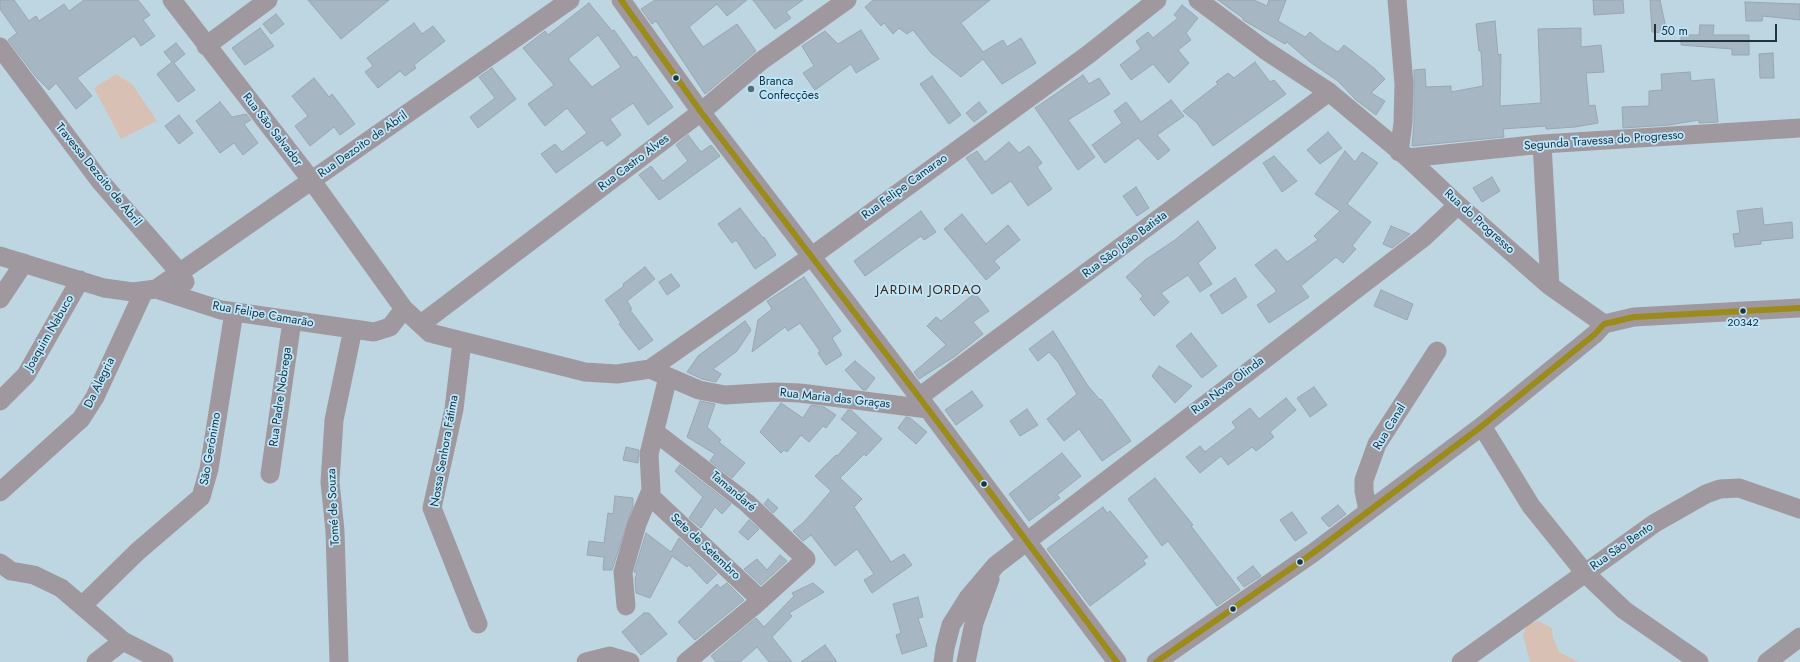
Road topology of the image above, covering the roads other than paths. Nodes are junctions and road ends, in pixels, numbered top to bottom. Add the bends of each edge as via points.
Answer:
1 (172, 0) edge
2 (268, 0) edge
3 (570, 0) edge
4 (621, 0) edge
5 (847, 0) edge
6 (1157, 0) edge
7 (1198, 0) edge
8 (1397, 0) edge
9 (206, 46) junction
10 (0, 48) edge
11 (1329, 92) junction
12 (701, 112) junction
13 (1800, 128) edge
14 (1542, 144) junction
15 (1404, 155) junction
16 (312, 181) junction
17 (1458, 205) junction
18 (0, 256) edge
19 (812, 256) junction
20 (24, 263) junction
21 (179, 272) junction
22 (80, 280) junction
23 (1550, 286) junction
24 (150, 290) junction
25 (0, 299) edge
26 (197, 302) junction
27 (1800, 308) edge
28 (234, 312) junction
29 (413, 317) junction
30 (292, 320) junction
31 (1604, 324) junction
32 (353, 329) junction
33 (462, 342) junction
34 (1437, 351) dead end
35 (650, 369) junction
36 (668, 378) junction
37 (0, 400) edge
38 (924, 403) junction
39 (1482, 426) junction
40 (655, 432) junction
41 (270, 474) dead end
42 (0, 492) edge
43 (649, 495) junction
44 (1800, 509) edge
45 (1368, 510) junction
46 (1025, 541) junction
47 (996, 565) junction
48 (4, 571) edge
49 (1584, 573) junction
50 (761, 600) junction
51 (82, 606) junction
52 (626, 606) dead end
53 (478, 624) dead end
54 (1800, 637) edge
55 (123, 641) junction
56 (96, 662) edge
57 (164, 662) edge
58 (338, 662) edge
59 (586, 662) edge
60 (630, 662) edge
61 (686, 662) edge
62 (943, 662) edge
63 (966, 662) edge
64 (1117, 662) edge
65 (1156, 662) edge
66 (1461, 662) edge
67 (1699, 662) edge
68 (1767, 662) edge

1 - 9 street, Rua São Salvador
2 - 9 street
3 - 16 street, Rua Dezoito de Abril
4 - 12 street
5 - 12 street, Rua Castro Alves via 761,61
6 - 19 street, Rua Felipe Camarao via 1088,54
7 - 11 street, Rua do Progresso via 1265,50
8 - 15 street via 1404,84
9 - 16 street, Rua São Salvador
10 - 21 street, Travessa Dezoito de Abril via 100,181
11 - 15 street, Rua do Progresso
11 - 38 street, Rua São João Batista
12 - 19 street
12 - 29 street, Rua Castro Alves
13 - 14 street, Segunda Travessa do Progresso
14 - 15 street, Segunda Travessa do Progresso
14 - 23 street
15 - 17 street, Rua do Progresso
16 - 21 street, Rua Dezoito de Abril
16 - 29 street, Rua São Salvador
17 - 23 street, Rua do Progresso
17 - 46 street, Rua Nova Olinda via 1423,238
18 - 20 street, Rua Felipe Camarão
19 - 35 street, Rua Felipe Camarao
19 - 38 street
20 - 22 street, Rua Felipe Camarão
20 - 25 street
21 - 24 street, Rua Dezoito de Abril
21 - 26 street, Travessa Dezoito de Abril
22 - 24 street, Rua Felipe Camarão via 104,288 133,292
22 - 37 street, Joaquim Nabuco via 26,375
23 - 31 street, Rua do Progresso
24 - 26 street, Rua Felipe Camarão
24 - 42 street, Da Alegria via 82,419
26 - 28 street, Rua Felipe Camarão
27 - 31 street via 1634,317
28 - 30 street, Rua Felipe Camarão
28 - 51 street, São Gerônimo via 210,469 201,497 137,552
29 - 32 street, Rua Felipe Camarão via 396,321 383,330 374,332
29 - 33 street via 430,333
30 - 32 street, Rua Felipe Camarão
30 - 41 street, Rua Padre Nobrega
31 - 39 street
32 - 58 street, Tomé de Souza via 334,420 330,482 335,531
33 - 35 street via 585,372 617,374
33 - 53 street, Nossa Senhora Fátima via 454,409 432,508
34 - 45 street, Rua Canal via 1377,444 1364,480
35 - 36 street, Rua Maria das Graças
36 - 38 street, Rua Maria das Graças via 699,390 725,395 800,393
36 - 40 street
38 - 46 street
39 - 45 street
39 - 49 street via 1531,506
40 - 43 street via 650,454
40 - 50 street, Tamandaré via 747,503 806,559
43 - 50 street, Sete de Setembro
43 - 52 street via 637,524 623,572
44 - 49 street, Rua São Bento via 1739,488 1720,489 1706,494 1655,523
45 - 65 street via 1313,553
46 - 47 street, Rua Nova Olinda
46 - 64 street
47 - 62 street, Rua Nova Olinda via 968,598 952,625 944,648
47 - 63 street, Rua Nova Olinda via 974,623
48 - 51 street via 34,575 61,588
49 - 66 street, Rua São Bento
49 - 67 street via 1624,610
50 - 61 street
51 - 55 street
54 - 68 street
55 - 56 street
55 - 57 street
59 - 60 street via 610,656

